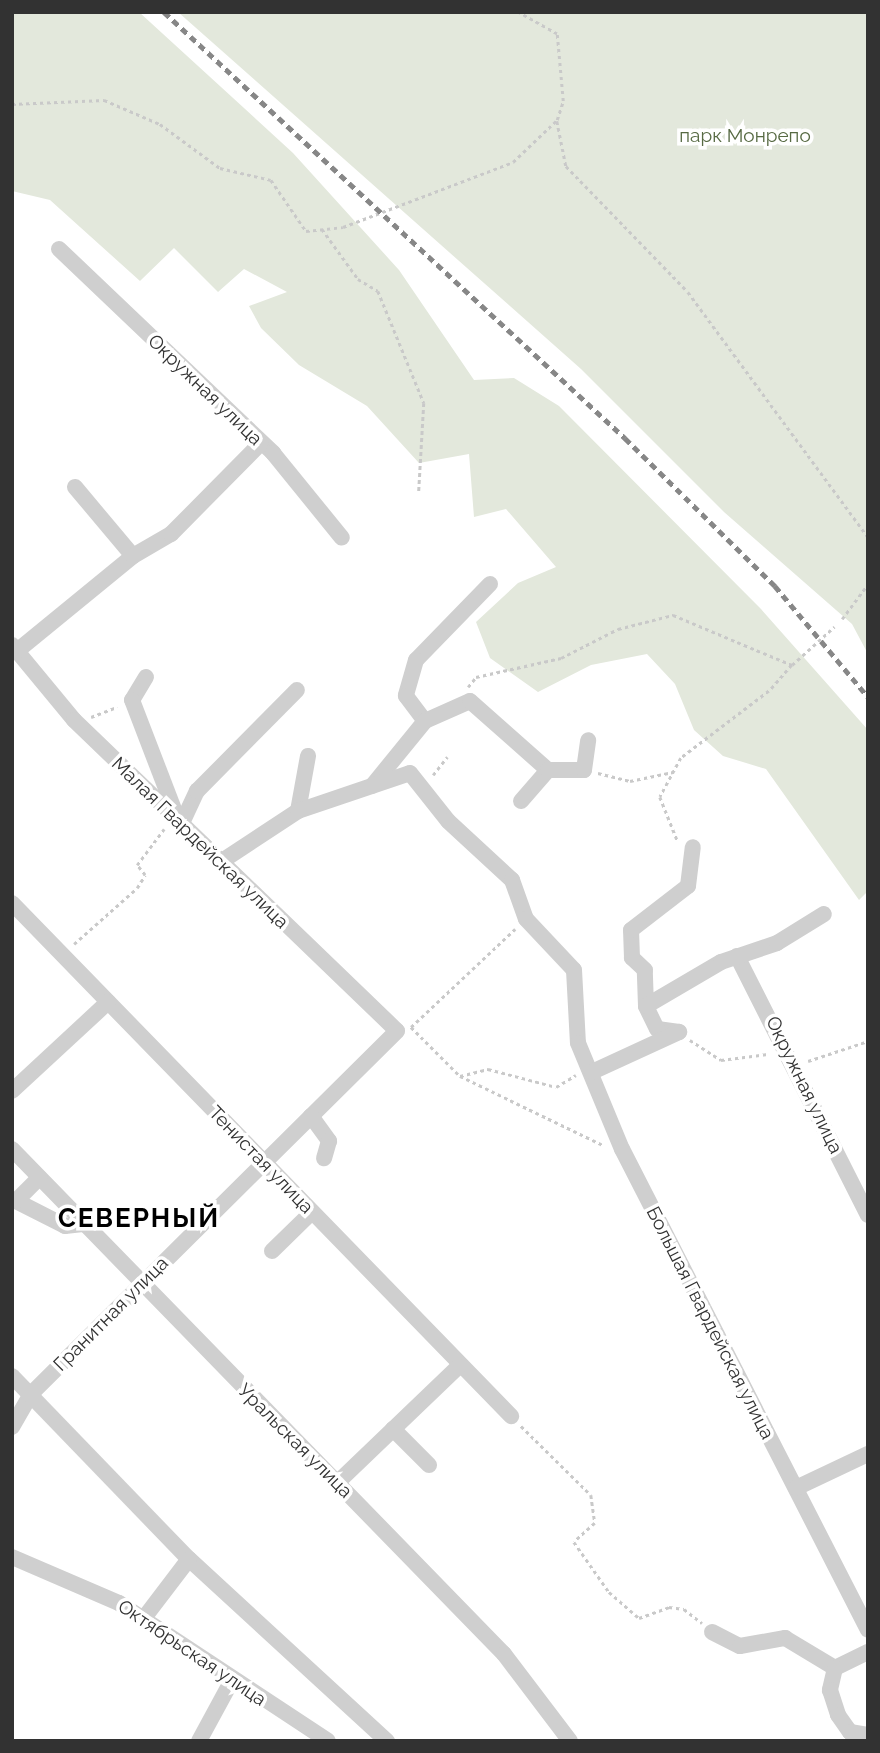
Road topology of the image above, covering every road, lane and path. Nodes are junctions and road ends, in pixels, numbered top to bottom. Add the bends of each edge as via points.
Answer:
1 (518, 12) edge
2 (12, 104) edge
3 (557, 120) junction
4 (322, 229) junction
5 (59, 249) dead end
6 (260, 444) junction
7 (75, 487) dead end
8 (419, 491) dead end
9 (868, 537) edge
10 (342, 538) dead end
11 (133, 556) junction
12 (490, 583) dead end
13 (868, 584) edge
14 (842, 619) dead end
15 (834, 627) dead end
16 (15, 648) edge
17 (792, 665) junction
18 (146, 677) dead end
19 (297, 690) dead end
20 (132, 700) junction
21 (456, 703) junction
22 (74, 720) junction
23 (425, 721) junction
24 (588, 740) dead end
25 (308, 757) dead end
26 (447, 757) dead end
27 (548, 770) junction
28 (584, 770) junction
29 (673, 772) junction
30 (370, 788) junction
31 (422, 789) junction
32 (521, 801) dead end
33 (298, 811) junction
34 (177, 821) junction
35 (686, 847) joint
36 (219, 863) junction
37 (12, 902) edge
38 (824, 914) dead end
39 (526, 919) junction
40 (62, 954) junction
41 (737, 956) junction
42 (108, 1002) junction
43 (646, 1006) junction
44 (404, 1029) junction
45 (679, 1032) junction
46 (868, 1041) edge
47 (793, 1059) junction
48 (590, 1070) junction
49 (460, 1076) junction
50 (12, 1091) edge
51 (311, 1116) junction
52 (12, 1149) edge
53 (622, 1149) junction
54 (324, 1158) dead end
55 (264, 1162) junction
56 (39, 1178) junction
57 (312, 1212) junction
58 (868, 1215) edge
59 (83, 1224) junction
60 (272, 1251) dead end
61 (139, 1285) junction
62 (458, 1367) junction
63 (12, 1376) edge
64 (31, 1394) junction
65 (511, 1416) joint
66 (12, 1427) edge
67 (393, 1429) junction
68 (868, 1454) edge
69 (429, 1465) dead end
70 (337, 1483) junction
71 (796, 1488) junction
72 (12, 1558) edge
73 (189, 1559) junction
74 (144, 1618) junction
75 (868, 1630) edge
76 (712, 1632) joint
77 (868, 1652) edge
78 (835, 1668) junction
79 (231, 1682) junction
80 (863, 1738) edge
81 (199, 1741) edge
82 (328, 1741) edge
83 (387, 1741) edge
84 (570, 1741) edge

1 - 3 path via 556,34 563,101
2 - 4 path via 104,100 160,124 220,168 271,180 306,231
3 - 4 path via 513,162
3 - 9 path via 566,166 688,292
4 - 8 path via 358,279 378,291 424,403
5 - 6 street, Окружная улица
6 - 10 street, Окружная улица
6 - 11 street via 171,534
7 - 11 street
11 - 16 street
12 - 23 street via 407,676 406,696
13 - 14 path
15 - 17 path, bridge
16 - 22 street, Малая Гвардейская улица
17 - 21 path via 673,615 618,629 561,658 476,677
17 - 29 path via 769,691 681,758
18 - 20 street
19 - 34 street via 197,791
20 - 22 path
20 - 34 street
21 - 23 street
21 - 27 street via 470,701
22 - 34 street, Малая Гвардейская улица
23 - 30 street
24 - 28 street
25 - 33 street
26 - 31 path
27 - 28 street
27 - 32 street
28 - 29 path via 630,782
29 - 35 path via 660,797
30 - 31 street via 410,773
30 - 33 street
31 - 39 street via 512,880
33 - 36 street
34 - 36 street, Малая Гвардейская улица
34 - 40 path via 137,864 145,875 137,888
35 - 43 street via 688,886 631,930 632,958 645,970
36 - 44 street, Малая Гвардейская улица
37 - 40 street, Тенистая улица
38 - 41 street via 777,943
39 - 44 path
39 - 48 street, Большая Гвардейская улица via 574,970 578,1043
40 - 42 street, Тенистая улица
41 - 43 street
41 - 47 street, Окружная улица
42 - 50 street
42 - 55 street, Тенистая улица
43 - 45 street via 657,1029
44 - 49 path
44 - 51 street, Гранитная улица
45 - 47 path via 720,1060
45 - 48 street
46 - 47 path
47 - 58 street, Окружная улица
48 - 49 path via 556,1087 488,1069
48 - 53 street, Большая Гвардейская улица
49 - 53 path via 574,1135
51 - 54 street via 329,1141
51 - 55 street, Гранитная улица
52 - 56 street, Уральская улица
53 - 71 street, Большая Гвардейская улица
55 - 57 street, Тенистая улица
55 - 61 street, Гранитная улица
56 - 59 street, Уральская улица
56 - 59 street via 16,1201 65,1226
57 - 60 street
57 - 62 street, Тенистая улица
59 - 61 street, Уральская улица
61 - 64 street, Гранитная улица
61 - 70 street, Уральская улица
62 - 65 street, Тенистая улица
62 - 67 street
63 - 64 street
64 - 66 street, Гранитная улица
64 - 73 street
65 - 76 path via 591,1495 594,1523 574,1542 609,1592 639,1618 669,1607 684,1609
67 - 69 street
67 - 70 street
68 - 71 street
70 - 84 street, Уральская улица via 504,1654
71 - 75 street, Большая Гвардейская улица
72 - 74 street, Октябрьская улица
73 - 74 street
73 - 83 street
74 - 79 street, Октябрьская улица
76 - 78 street via 740,1646 785,1638
77 - 78 street
78 - 80 street via 830,1690 838,1715
79 - 81 street
79 - 82 street, Октябрьская улица

